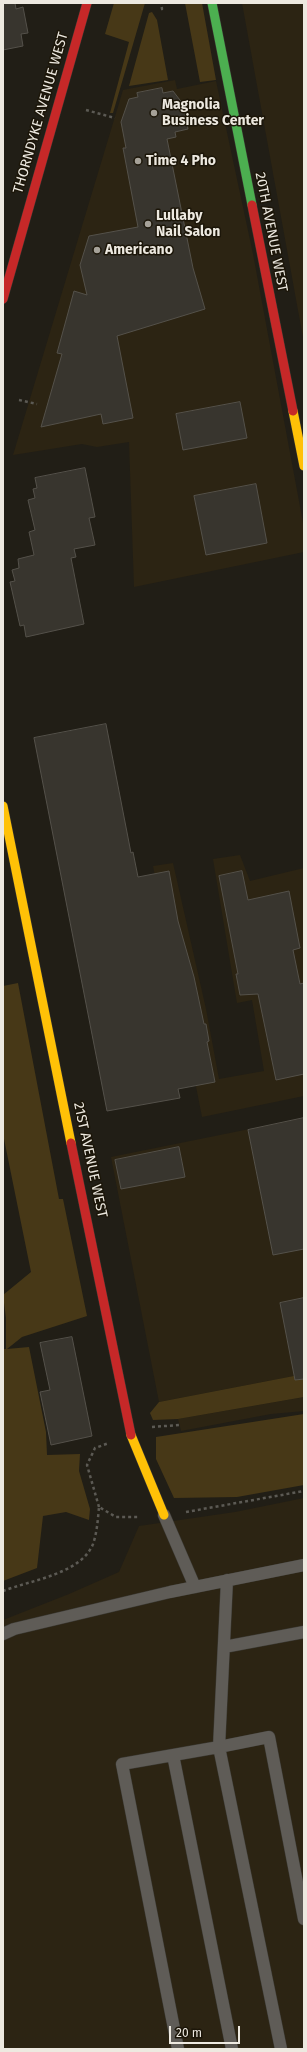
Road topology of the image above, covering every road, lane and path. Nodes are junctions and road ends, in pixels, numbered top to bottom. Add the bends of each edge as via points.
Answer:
1 (87, 3) edge
2 (161, 3) edge
3 (212, 3) edge
4 (161, 9) dead end
5 (86, 110) dead end
6 (115, 118) dead end
7 (3, 299) edge
8 (19, 400) dead end
9 (37, 404) dead end
10 (304, 466) edge
11 (3, 806) edge
12 (179, 1425) dead end
13 (147, 1427) dead end
14 (114, 1441) dead end
15 (304, 1491) edge
16 (100, 1507) junction
17 (183, 1513) dead end
18 (164, 1515) joint
19 (130, 1518) dead end
20 (304, 1564) edge
21 (227, 1580) junction
22 (195, 1587) junction
23 (3, 1591) edge
24 (304, 1632) edge
25 (3, 1634) edge
26 (224, 1647) junction
27 (219, 1747) junction
28 (173, 1755) junction
29 (304, 1919) edge
30 (178, 2049) edge
31 (232, 2049) edge
32 (280, 2049) edge

1 - 7 street, THORNDYKE AVENUE WEST
2 - 4 path
3 - 10 street, 20TH AVENUE WEST
5 - 6 path
8 - 9 path
11 - 18 street, 21ST AVENUE WEST via 130,1433
12 - 13 path
14 - 16 path via 95,1448 88,1465
15 - 17 path
16 - 19 path via 116,1516
16 - 23 path via 93,1543 83,1560 68,1569
18 - 22 lane
20 - 21 lane
21 - 22 lane
21 - 26 lane
22 - 25 lane via 14,1629
24 - 26 lane
26 - 27 lane
27 - 28 lane
27 - 29 lane via 269,1737
27 - 32 lane
28 - 30 lane via 122,1764
28 - 31 lane

